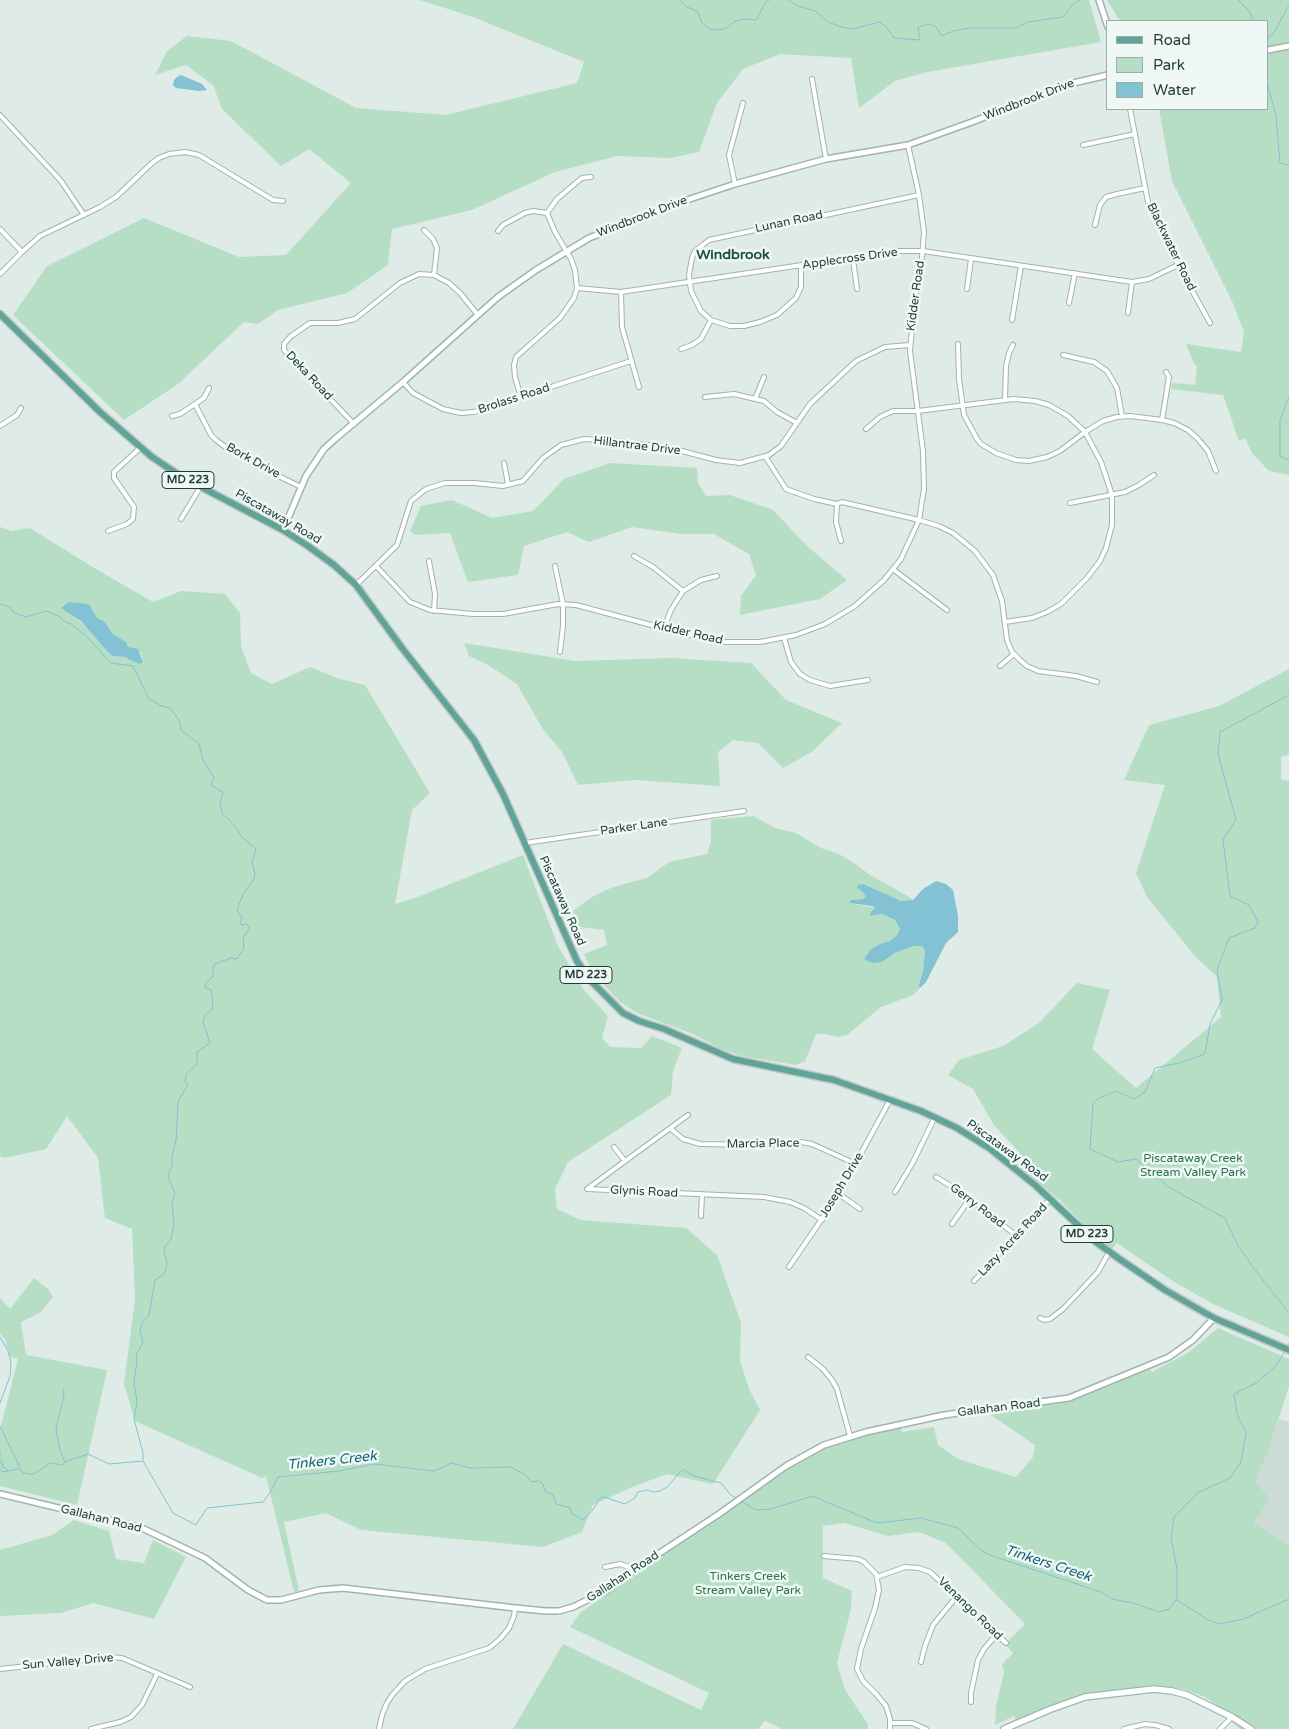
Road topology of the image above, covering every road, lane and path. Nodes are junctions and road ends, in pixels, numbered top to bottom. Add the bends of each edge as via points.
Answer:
1 (1099, 0) edge
2 (1106, 20) edge
3 (1289, 46) edge
4 (1269, 50) edge
5 (1106, 75) edge
6 (812, 79) dead end
7 (743, 103) dead end
8 (1130, 110) edge
9 (0, 114) edge
10 (1135, 134) junction
11 (908, 144) junction
12 (1083, 145) dead end
13 (826, 159) junction
14 (591, 177) dead end
15 (735, 184) junction
16 (1144, 188) junction
17 (920, 195) junction
18 (283, 201) dead end
19 (547, 213) junction
20 (84, 215) junction
21 (1095, 225) dead end
22 (0, 229) edge
23 (424, 230) dead end
24 (498, 231) dead end
25 (567, 251) junction
26 (922, 251) junction
27 (22, 252) junction
28 (853, 259) junction
29 (971, 259) junction
30 (1178, 264) junction
31 (801, 266) junction
32 (1021, 266) junction
33 (1075, 273) junction
34 (0, 274) edge
35 (434, 275) junction
36 (1132, 282) junction
37 (690, 283) junction
38 (577, 288) junction
39 (857, 289) dead end
40 (967, 289) dead end
41 (621, 292) junction
42 (1070, 304) dead end
43 (1128, 313) dead end
44 (0, 314) edge
45 (478, 315) junction
46 (711, 320) junction
47 (1012, 320) dead end
48 (1210, 323) dead end
49 (958, 344) dead end
50 (910, 345) junction
51 (1013, 345) dead end
52 (681, 350) dead end
53 (1063, 355) dead end
54 (631, 361) junction
55 (1166, 372) dead end
56 (764, 377) dead end
57 (403, 382) junction
58 (640, 387) dead end
59 (209, 388) dead end
60 (520, 397) junction
61 (705, 397) dead end
62 (755, 399) junction
63 (1005, 399) junction
64 (195, 404) junction
65 (961, 405) junction
66 (21, 408) dead end
67 (918, 411) junction
68 (172, 416) dead end
69 (1122, 416) junction
70 (1162, 420) junction
71 (797, 423) junction
72 (354, 424) junction
73 (0, 426) edge
74 (866, 428) dead end
75 (1085, 432) junction
76 (140, 448) junction
77 (766, 456) junction
78 (504, 463) dead end
79 (1216, 471) dead end
80 (1154, 475) dead end
81 (508, 484) junction
82 (201, 486) junction
83 (301, 487) junction
84 (1112, 495) junction
85 (1070, 502) dead end
86 (837, 504) junction
87 (181, 519) dead end
88 (919, 520) junction
89 (283, 530) junction
90 (108, 531) dead end
91 (841, 541) dead end
92 (634, 556) dead end
93 (429, 561) dead end
94 (376, 566) junction
95 (555, 566) dead end
96 (894, 570) junction
97 (717, 576) dead end
98 (356, 585) junction
99 (683, 592) junction
100 (563, 604) junction
101 (948, 610) dead end
102 (434, 611) junction
103 (1005, 622) junction
104 (664, 628) junction
105 (784, 638) junction
106 (560, 652) dead end
107 (1014, 654) junction
108 (1000, 666) dead end
109 (868, 680) dead end
110 (1097, 682) dead end
111 (744, 811) dead end
112 (525, 844) junction
113 (890, 1100) junction
114 (688, 1115) dead end
115 (935, 1117) junction
116 (671, 1129) junction
117 (614, 1147) dead end
118 (625, 1161) junction
119 (856, 1164) junction
120 (936, 1177) dead end
121 (895, 1192) dead end
122 (839, 1194) junction
123 (702, 1195) junction
124 (1051, 1198) junction
125 (969, 1200) junction
126 (860, 1209) dead end
127 (701, 1216) dead end
128 (822, 1220) junction
129 (952, 1224) dead end
130 (1017, 1236) junction
131 (1109, 1252) junction
132 (788, 1267) dead end
133 (974, 1281) dead end
134 (1040, 1318) dead end
135 (1214, 1318) junction
136 (1289, 1350) edge
137 (808, 1357) dead end
138 (850, 1436) junction
139 (0, 1494) edge
140 (824, 1556) dead end
141 (605, 1567) dead end
142 (635, 1569) junction
143 (877, 1578) junction
144 (957, 1596) junction
145 (515, 1608) junction
146 (997, 1634) junction
147 (1006, 1643) dead end
148 (921, 1662) dead end
149 (0, 1669) edge
150 (157, 1674) junction
151 (190, 1687) dead end
152 (970, 1702) dead end
153 (1232, 1717) junction
154 (890, 1723) junction
155 (91, 1729) edge
156 (378, 1729) edge
157 (890, 1729) edge
158 (926, 1729) edge
159 (1004, 1729) edge
160 (1124, 1729) edge
161 (1169, 1729) edge
162 (1220, 1729) edge
163 (1251, 1729) edge

1 - 2 street
3 - 4 street
5 - 11 street, Windbrook Drive via 1070,84
6 - 13 street
7 - 15 street via 729,155
8 - 10 street, Blackwater Road
9 - 20 street via 61,180
10 - 12 street
10 - 16 street, Blackwater Road
11 - 13 street, Windbrook Drive
11 - 17 street, Kidder Road
13 - 15 street, Windbrook Drive
14 - 19 street via 577,182 557,199
15 - 25 street, Windbrook Drive via 594,235
16 - 21 street via 1106,198 1100,205
16 - 30 street, Blackwater Road
17 - 26 street, Kidder Road via 924,232
17 - 37 street, Lunan Road via 712,238 695,251
18 - 20 street via 274,200 199,155 178,152 159,158 116,197
19 - 24 street via 525,212
19 - 25 street
20 - 27 street via 40,236
22 - 27 street
23 - 35 street via 434,239 437,248
25 - 38 street via 575,270
25 - 45 street, Windbrook Drive via 518,283
26 - 28 street, Applecross Drive via 896,251
26 - 29 street, Applecross Drive
26 - 50 street, Kidder Road
27 - 34 street
28 - 31 street, Applecross Drive
28 - 39 street
29 - 32 street, Applecross Drive
29 - 40 street
30 - 36 street, Applecross Drive via 1149,279
30 - 48 street, Blackwater Road
31 - 37 street, Applecross Drive
31 - 46 street via 799,294 777,315 740,326
32 - 33 street, Applecross Drive
32 - 47 street
33 - 36 street, Applecross Drive
33 - 42 street
35 - 45 street via 454,288
35 - 72 street, Deka Road via 413,276 355,318 338,323 310,323 284,342 284,350
36 - 43 street
37 - 41 street, Applecross Drive
37 - 46 street via 697,306
38 - 41 street, Applecross Drive
38 - 60 street via 560,318 516,357 515,377
41 - 54 street via 621,321
44 - 76 main road, Piscataway Road / MD 223
45 - 57 street, Windbrook Drive
46 - 52 street via 701,339
49 - 65 street
50 - 67 street, Kidder Road
50 - 71 street, Hillantrae Drive via 885,348 856,361 810,404
51 - 63 street via 1006,366
53 - 69 street via 1094,362 1107,371 1117,388
54 - 58 street
54 - 60 street, Brolass Road
55 - 70 street via 1169,377
56 - 62 street
57 - 60 street, Brolass Road via 413,393 430,402 461,412 474,412
57 - 72 street, Windbrook Drive
59 - 64 street via 204,398
61 - 62 street via 734,394
62 - 71 street via 764,401
63 - 65 street
63 - 75 street via 1049,405 1068,416
64 - 68 street
64 - 83 street, Bork Drive via 216,440 256,465
65 - 67 street
65 - 75 street via 966,422 981,444 1010,459 1029,461 1047,457
66 - 73 street via 17,415
67 - 74 street via 893,411
67 - 88 street, Kidder Road via 925,472
69 - 70 street
69 - 75 street via 1102,421
70 - 79 street via 1180,426 1198,439 1208,451
71 - 77 street, Hillantrae Drive via 781,446
72 - 83 street, Windbrook Drive via 324,450
75 - 84 street via 1101,462
76 - 82 main road, Piscataway Road / MD 223
76 - 90 street via 113,475 132,501 134,517 130,522
77 - 81 street, Hillantrae Drive via 740,463 671,448 584,439 560,446 543,458 523,481
77 - 86 street via 786,489
78 - 81 street
80 - 84 street via 1125,492
81 - 94 street, Hillantrae Drive via 446,483 426,489 411,501 397,545
82 - 87 street
82 - 89 main road, Piscataway Road / MD 223
83 - 89 street, Windbrook Drive
84 - 85 street
84 - 103 street via 1109,540 1100,561 1087,578 1056,607 1032,618
86 - 88 street via 842,502
86 - 91 street via 836,522
88 - 96 street, Kidder Road
88 - 103 street via 953,533 982,559 996,581
89 - 98 main road, Piscataway Road / MD 223 via 334,565
92 - 99 street
93 - 102 street via 435,594
94 - 98 street, Hillantrae Drive
94 - 102 street, Kidder Road via 410,602
95 - 100 street
96 - 101 street
96 - 105 street, Kidder Road via 868,596 848,610 818,627
97 - 99 street via 702,580
98 - 112 main road, Piscataway Road / MD 223 via 474,740
99 - 104 street
100 - 102 street, Kidder Road via 504,614
100 - 104 street, Kidder Road
100 - 106 street
103 - 107 street via 1007,640
104 - 105 street, Kidder Road via 724,642
105 - 109 street via 791,662 800,674 810,680 830,686
107 - 108 street
107 - 110 street via 1023,664 1038,671
111 - 112 street, Parker Lane
112 - 113 main road, Piscataway Road / MD 223 via 577,961 590,980 623,1013 733,1060 834,1080
113 - 115 main road, Piscataway Road / MD 223
113 - 119 street, Joseph Drive
114 - 116 street, Glynis Road
115 - 121 street
115 - 124 main road, Piscataway Road / MD 223 via 989,1148
116 - 118 street, Glynis Road
116 - 119 street, Marcia Place via 683,1139 700,1144 812,1144
117 - 118 street
118 - 123 street, Glynis Road via 587,1189
119 - 122 street, Joseph Drive
120 - 125 street, Gerry Road
122 - 126 street
122 - 128 street, Joseph Drive
123 - 127 street
123 - 128 street, Glynis Road via 778,1199 804,1208
124 - 130 street, Lazy Acres Road
124 - 131 main road, Piscataway Road / MD 223
125 - 129 street
125 - 130 street, Gerry Road
128 - 132 street, Joseph Drive
130 - 133 street, Lazy Acres Road
131 - 134 street via 1094,1276 1063,1309 1050,1319
131 - 135 main road, Piscataway Road / MD 223
135 - 136 main road, Piscataway Road / MD 223
135 - 138 street, Gallahan Road via 1193,1340 1169,1356 1068,1398 944,1416
137 - 138 street via 823,1368 837,1389
138 - 142 street, Gallahan Road via 808,1453
139 - 145 street, Gallahan Road via 142,1528 204,1558 267,1600 343,1588
140 - 143 street via 858,1559 872,1569
141 - 142 street via 620,1564
142 - 145 street, Gallahan Road via 606,1590 573,1607 550,1612
143 - 144 street, Venango Road via 905,1567 919,1568 934,1574
143 - 154 street via 878,1599 857,1668 863,1681 886,1706
144 - 146 street, Venango Road
144 - 148 street via 933,1625
145 - 156 street via 509,1628 489,1648 424,1669 406,1681 387,1703
146 - 147 street, Venango Road
146 - 152 street via 978,1660
149 - 150 street, Sun Valley Drive via 110,1657 122,1658
150 - 151 street, Sun Valley Drive
150 - 155 street via 142,1705 131,1717
153 - 159 main road via 1180,1692 1143,1690 1085,1697
153 - 162 street
153 - 163 main road
154 - 157 street
154 - 158 street via 912,1723
160 - 161 street via 1145,1724

